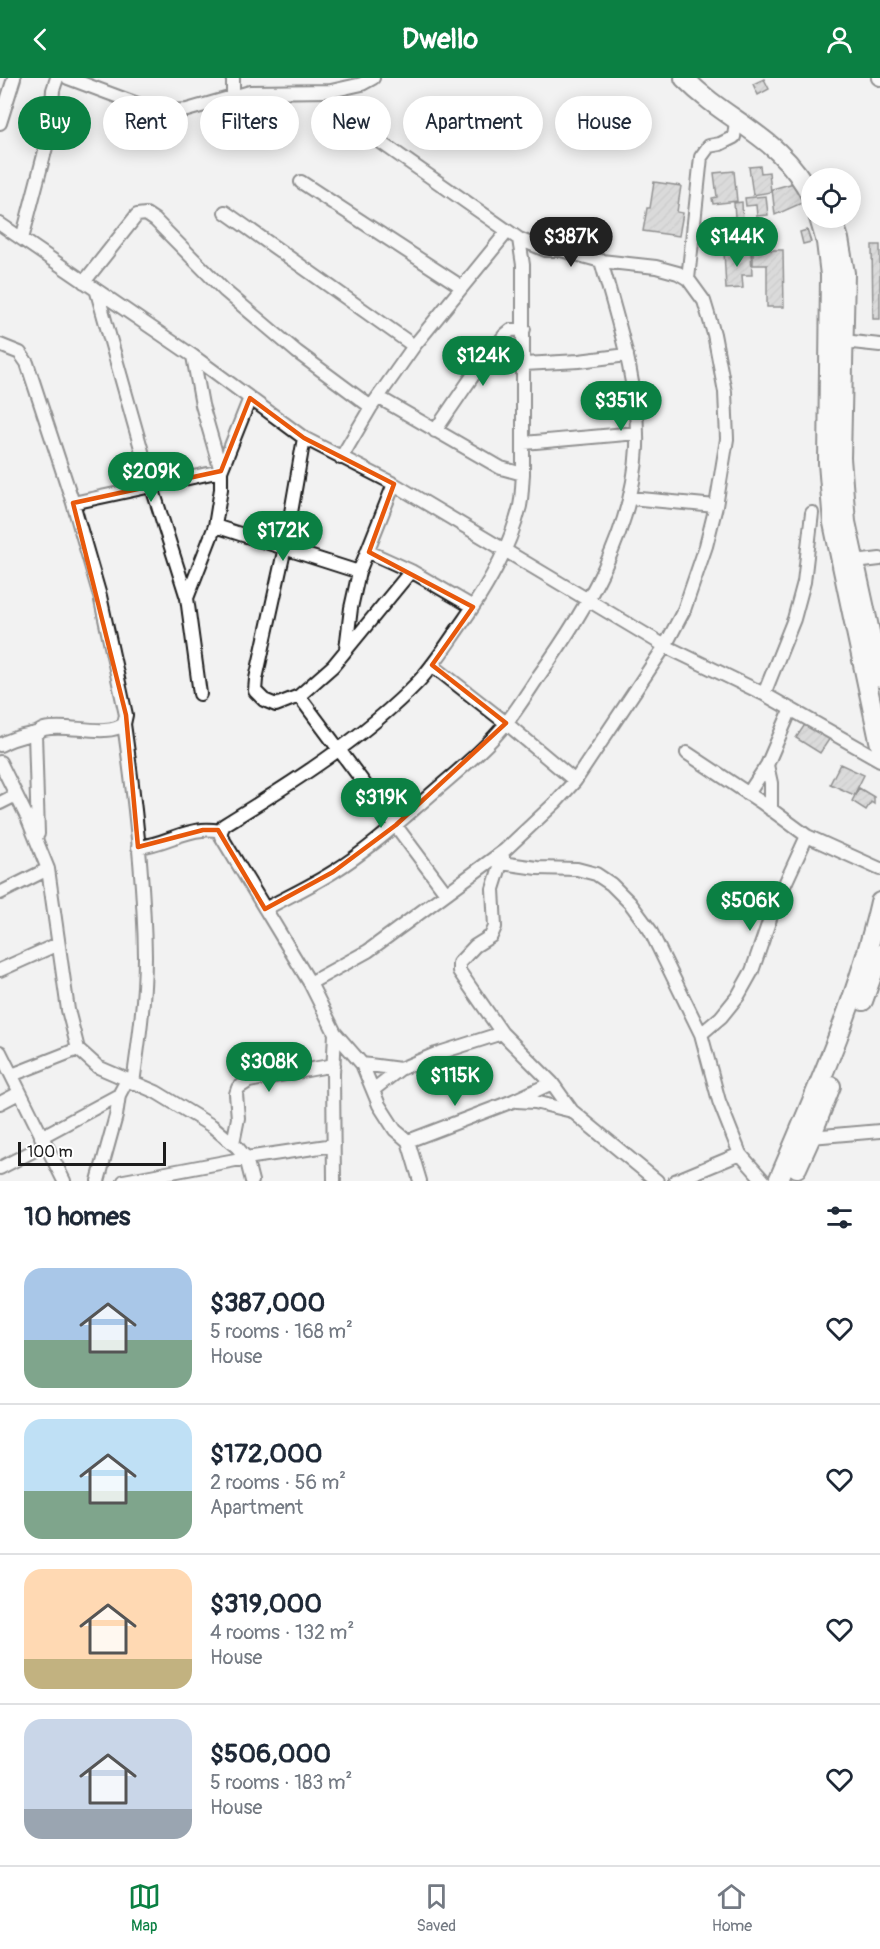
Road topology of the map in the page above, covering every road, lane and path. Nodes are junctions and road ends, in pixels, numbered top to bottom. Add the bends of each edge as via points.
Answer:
1 (14, 78) edge
2 (57, 78) edge
3 (68, 78) edge
4 (233, 78) edge
5 (373, 78) edge
6 (684, 78) edge
7 (699, 78) edge
8 (233, 95) junction
9 (736, 121) junction
10 (0, 123) edge
11 (391, 150) edge
12 (808, 168) edge
13 (801, 177) edge
14 (301, 182) dead end
15 (225, 212) dead end
16 (0, 224) edge
17 (822, 228) edge
18 (835, 228) edge
19 (507, 232) junction
20 (22, 239) junction
21 (519, 239) junction
22 (546, 250) junction
23 (601, 261) junction
24 (524, 265) junction
25 (688, 279) junction
26 (84, 282) junction
27 (462, 287) junction
28 (97, 292) junction
29 (524, 329) junction
30 (843, 341) junction
31 (0, 345) edge
32 (880, 345) edge
33 (414, 346) junction
34 (627, 355) junction
35 (193, 356) junction
36 (524, 364) junction
37 (250, 398) junction
38 (375, 402) junction
39 (435, 431) junction
40 (637, 433) junction
41 (304, 438) junction
42 (524, 443) junction
43 (341, 458) junction
44 (221, 471) junction
45 (523, 474) junction
46 (394, 484) junction
47 (152, 487) junction
48 (630, 498) junction
49 (73, 503) junction
50 (716, 506) junction
51 (812, 513) dead end
52 (214, 526) junction
53 (285, 548) junction
54 (369, 552) junction
55 (504, 552) junction
56 (880, 559) edge
57 (855, 562) junction
58 (411, 571) junction
59 (359, 572) junction
60 (187, 598) junction
61 (588, 602) junction
62 (473, 608) junction
63 (665, 646) junction
64 (346, 650) junction
65 (432, 665) junction
66 (880, 678) edge
67 (200, 694) dead end
68 (764, 694) junction
69 (299, 696) junction
70 (791, 709) junction
71 (506, 723) junction
72 (124, 724) junction
73 (35, 733) junction
74 (0, 745) edge
75 (880, 745) edge
76 (339, 748) junction
77 (687, 753) dead end
78 (880, 760) edge
79 (0, 762) edge
80 (767, 765) junction
81 (575, 781) junction
82 (748, 794) junction
83 (16, 795) junction
84 (0, 803) edge
85 (771, 810) junction
86 (396, 825) junction
87 (221, 831) junction
88 (807, 836) junction
89 (39, 844) junction
90 (138, 847) junction
91 (505, 850) junction
92 (501, 863) junction
93 (48, 869) junction
94 (880, 869) edge
95 (0, 892) edge
96 (446, 893) junction
97 (880, 902) edge
98 (265, 909) junction
99 (58, 944) junction
100 (880, 954) edge
101 (0, 970) edge
102 (310, 983) junction
103 (335, 1033) junction
104 (502, 1033) junction
105 (701, 1034) junction
106 (78, 1049) junction
107 (0, 1052) edge
108 (362, 1064) junction
109 (333, 1065) junction
110 (400, 1069) junction
111 (12, 1075) junction
112 (130, 1082) junction
113 (552, 1083) junction
114 (373, 1090) junction
115 (19, 1093) junction
116 (119, 1095) junction
117 (513, 1101) junction
118 (0, 1103) edge
119 (572, 1111) junction
120 (880, 1131) edge
121 (805, 1135) junction
122 (43, 1141) junction
123 (408, 1141) junction
124 (233, 1143) junction
125 (334, 1144) junction
126 (740, 1154) junction
127 (246, 1158) junction
128 (0, 1168) edge
129 (64, 1181) edge
130 (98, 1181) edge
131 (124, 1181) edge
132 (252, 1181) edge
133 (334, 1181) edge
134 (420, 1181) edge
135 (657, 1181) edge
136 (675, 1181) edge
137 (764, 1181) edge
138 (778, 1181) edge
139 (792, 1181) edge

1 - 10 street
2 - 20 street via 50,132
3 - 8 street via 166,111 187,110
4 - 8 street
5 - 8 street via 331,91
6 - 9 main road via 701,96
7 - 12 main road via 783,140
9 - 13 main road via 771,144
9 - 25 street via 734,137 709,146 701,158
11 - 19 street
14 - 27 street
15 - 33 street
16 - 20 street
17 - 75 main road via 830,274 828,463 832,523
18 - 30 main road via 844,273
19 - 21 street
19 - 27 street
20 - 26 street
21 - 22 street
21 - 24 street
22 - 23 street
22 - 24 street
23 - 25 street via 656,267
23 - 34 street
24 - 29 street
25 - 50 street via 704,301 725,392 727,439
26 - 28 street
26 - 38 street via 137,215 146,214 225,291 297,352
27 - 33 street
28 - 35 street
28 - 47 street
29 - 36 street
29 - 39 street via 505,335
30 - 32 street
30 - 57 main road via 841,458 846,522
31 - 49 street via 20,353 27,363
33 - 38 street
34 - 36 street
34 - 40 street
35 - 37 street
35 - 44 street
36 - 42 street
37 - 41 street
37 - 44 street
38 - 39 street
38 - 43 street
39 - 45 street via 501,468
40 - 42 street
40 - 48 street
41 - 43 street
41 - 53 street
42 - 45 street
43 - 46 street
44 - 47 street
44 - 52 street
45 - 55 street via 520,506
46 - 54 street
46 - 55 street
47 - 49 street
47 - 60 street
48 - 50 street
48 - 61 street
49 - 72 street via 100,596 126,715
50 - 63 street via 688,601
51 - 68 street via 799,601
52 - 53 street
52 - 60 street
53 - 59 street
53 - 69 street via 255,691 276,705
54 - 58 street
54 - 59 street
55 - 61 street
55 - 62 street
56 - 57 street
57 - 66 main road
58 - 62 street
58 - 64 street
59 - 64 street
60 - 67 street
61 - 63 street
61 - 71 street
62 - 65 street
63 - 68 street
63 - 81 street
64 - 69 street
65 - 71 street
65 - 76 street via 417,683
68 - 70 street
69 - 76 street
70 - 78 street
70 - 80 street
71 - 81 street
71 - 86 street
72 - 73 street via 119,729 60,728
72 - 90 street
73 - 74 street
73 - 89 street
76 - 86 street
76 - 87 street via 287,787 224,825
77 - 82 street
79 - 83 street
80 - 82 street
80 - 85 street
81 - 91 street
82 - 85 street
83 - 84 street
83 - 89 street
85 - 88 street
86 - 96 street
86 - 98 street via 333,872
87 - 90 street via 203,830
87 - 98 street
88 - 94 street
88 - 105 street via 772,910 752,971 738,996
89 - 93 street
90 - 112 street via 145,956 141,1022
91 - 92 street
91 - 96 street
92 - 104 street via 493,889 495,927 491,936 459,963 459,971
92 - 105 street via 577,869 596,874 611,885 650,930
93 - 95 street
93 - 99 street
96 - 102 street via 368,951
97 - 121 main road via 867,953
98 - 102 street
99 - 101 street
99 - 106 street
100 - 121 main road
102 - 103 street
103 - 108 street
103 - 109 street
104 - 110 street
104 - 113 street
105 - 126 street via 719,1101
106 - 111 street
106 - 112 street via 98,1067
107 - 111 street
108 - 110 street
108 - 114 street
109 - 124 street via 249,1081 238,1088
109 - 125 street
110 - 114 street
111 - 115 street
112 - 116 street
112 - 124 street via 179,1105
113 - 117 street
113 - 119 street
114 - 123 street via 395,1130
115 - 118 street
115 - 122 street
116 - 122 street
116 - 130 street
117 - 119 street
117 - 123 street
119 - 135 street
120 - 121 street
121 - 138 main road
121 - 139 main road
122 - 128 street
122 - 129 street
123 - 134 street
124 - 127 street
125 - 127 street
125 - 133 street
126 - 136 street
126 - 137 street
127 - 131 street
127 - 132 street

